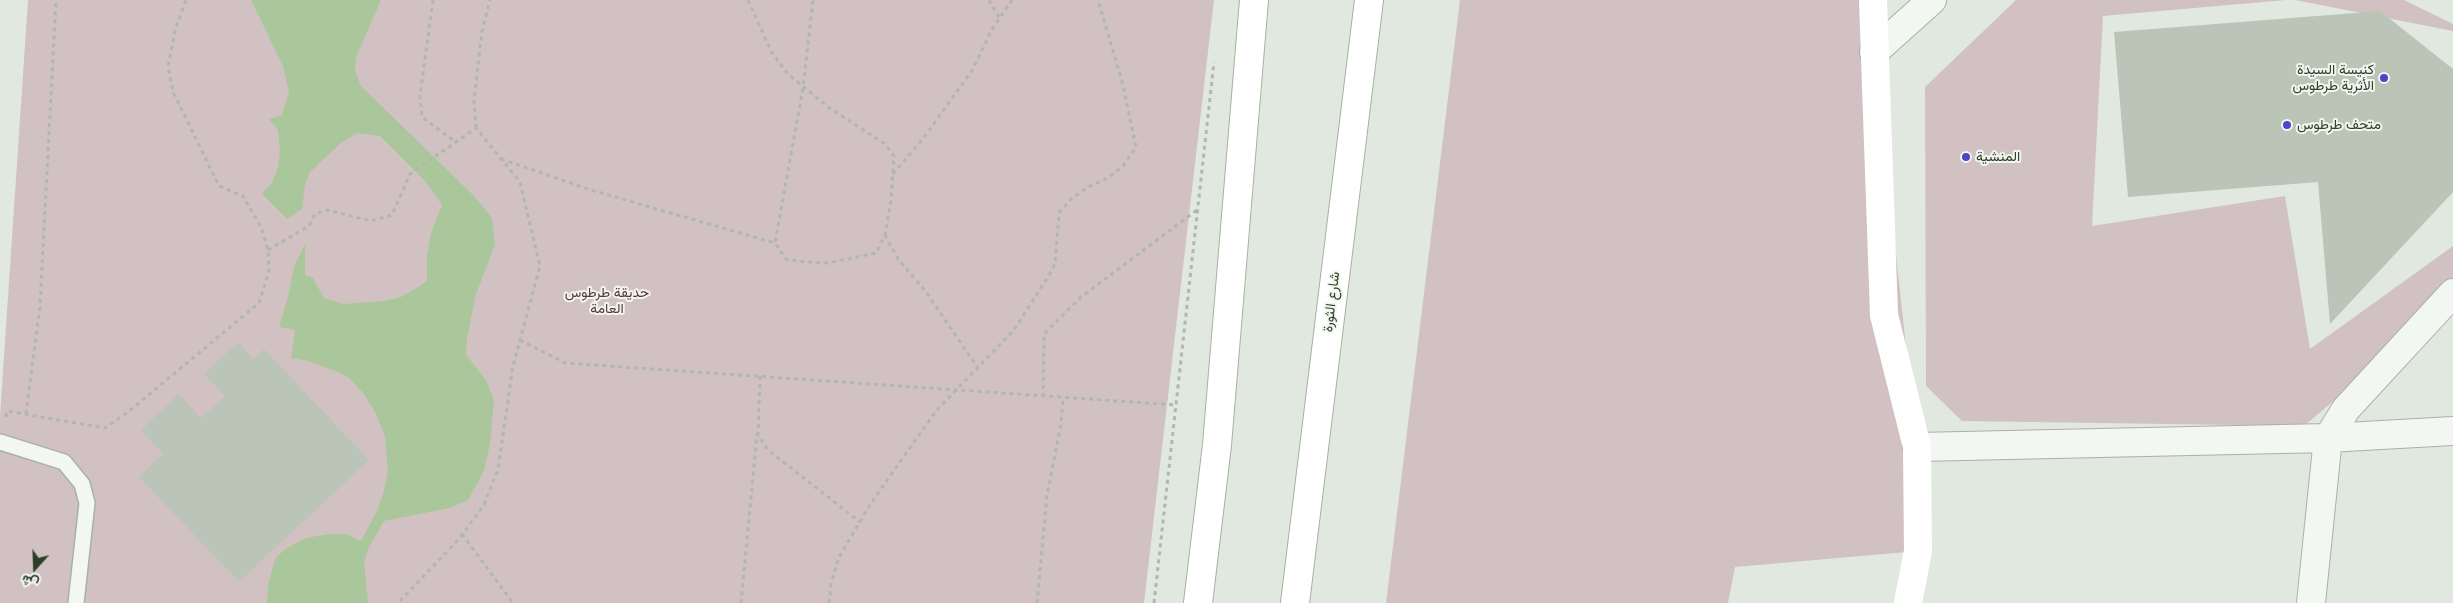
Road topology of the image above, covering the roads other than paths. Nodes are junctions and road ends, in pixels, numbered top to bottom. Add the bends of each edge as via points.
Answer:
1 (1254, 0) edge
2 (1369, 0) edge
3 (1872, 0) edge
4 (1932, 0) edge
5 (1874, 52) junction
6 (2453, 293) edge
7 (2453, 431) edge
8 (2328, 438) junction
9 (0, 442) edge
10 (1916, 447) junction
11 (76, 603) edge
12 (1198, 603) edge
13 (1294, 603) edge
14 (1908, 603) edge
15 (2310, 603) edge

1 - 12 main road via 1217,445
2 - 13 main road, شارع الثورة
3 - 5 main road
4 - 5 street
5 - 10 main road via 1884,315
6 - 8 street via 2346,409
7 - 8 street
8 - 10 street
8 - 15 street
9 - 11 lane via 64,462 82,484 87,503
10 - 14 main road via 1918,551

